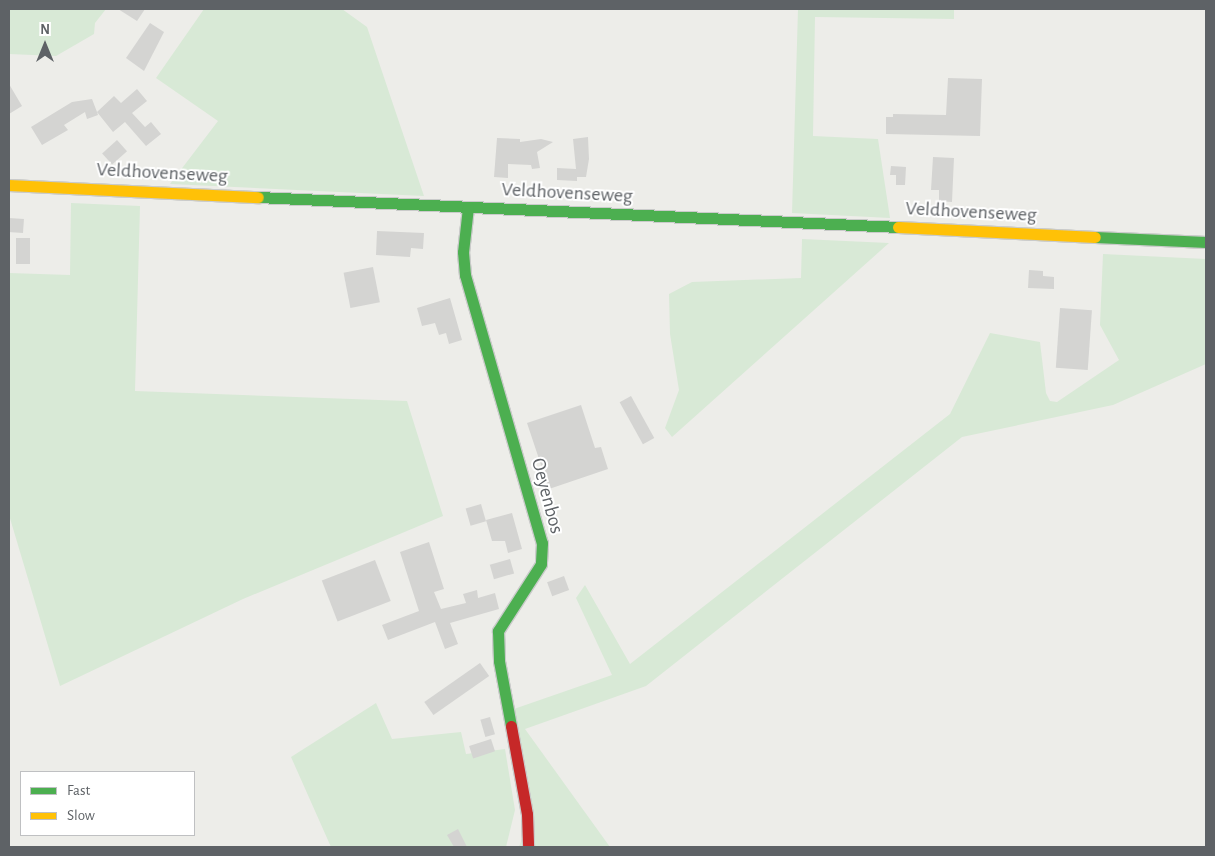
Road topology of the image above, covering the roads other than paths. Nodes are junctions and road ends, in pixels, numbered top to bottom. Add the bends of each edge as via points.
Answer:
1 (9, 185) edge
2 (468, 207) junction
3 (1206, 242) edge
4 (528, 847) edge

1 - 2 street, Veldhovenseweg
2 - 3 street, Veldhovenseweg
2 - 4 street, Oeyenbos via 463,252 465,275 542,543 542,564 498,631 499,661 527,814

